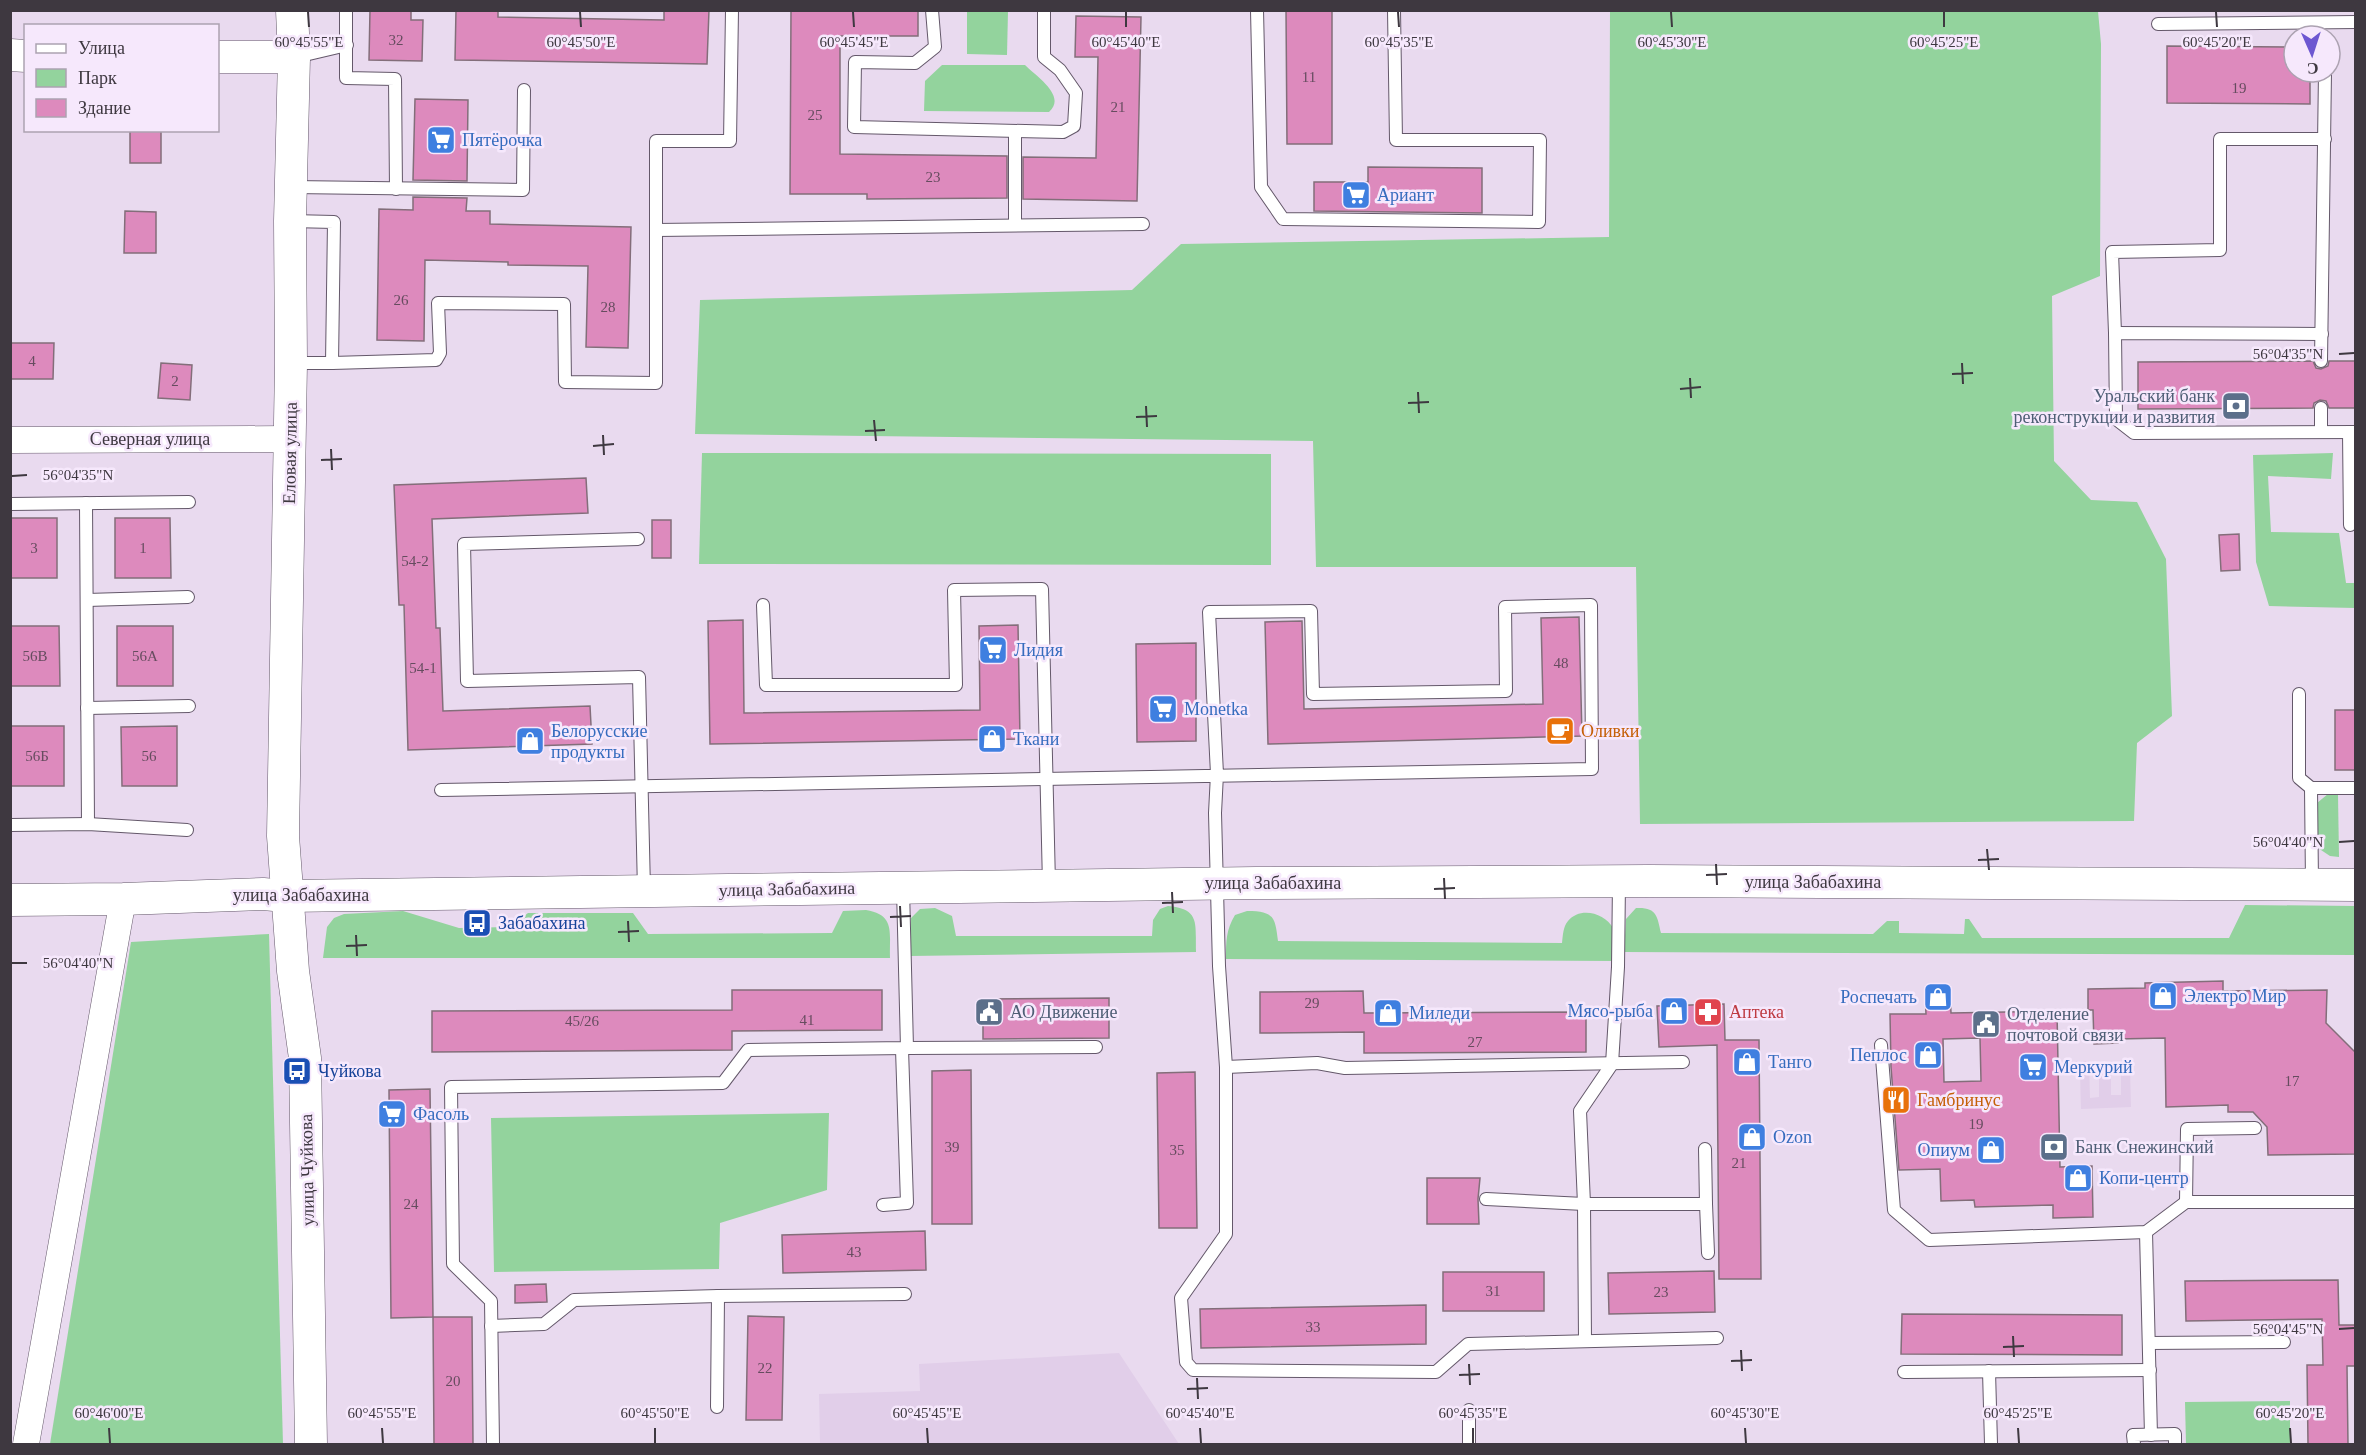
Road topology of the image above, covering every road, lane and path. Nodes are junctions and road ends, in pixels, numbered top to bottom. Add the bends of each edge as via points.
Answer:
1 (292, 10) edge
2 (346, 10) edge
3 (732, 10) edge
4 (932, 10) edge
5 (1044, 10) edge
6 (1257, 10) edge
7 (1394, 10) edge
8 (2326, 22) joint
9 (2355, 22) edge
10 (2158, 24) dead end
11 (347, 45) junction
12 (219, 57) edge
13 (294, 57) junction
14 (2325, 84) edge
15 (524, 90) dead end
16 (1015, 131) junction
17 (2325, 139) junction
18 (291, 187) junction
19 (396, 189) junction
20 (290, 221) junction
21 (1143, 224) dead end
22 (1015, 225) junction
23 (656, 230) junction
24 (2115, 333) junction
25 (2322, 333) junction
26 (2321, 361) dead end
27 (291, 363) junction
28 (332, 363) junction
29 (2321, 408) dead end
30 (2321, 432) junction
31 (2352, 432) edge
32 (289, 439) junction
33 (10, 440) edge
34 (189, 502) dead end
35 (86, 503) junction
36 (10, 504) edge
37 (2350, 525) dead end
38 (638, 539) dead end
39 (188, 597) dead end
40 (87, 600) junction
41 (763, 605) dead end
42 (2299, 694) dead end
43 (189, 706) dead end
44 (87, 708) junction
45 (1217, 774) junction
46 (1045, 778) junction
47 (642, 786) junction
48 (2311, 788) junction
49 (2355, 788) edge
50 (441, 790) dead end
51 (88, 824) junction
52 (10, 825) edge
53 (187, 830) dead end
54 (1619, 881) junction
55 (1217, 883) junction
56 (2312, 884) junction
57 (1049, 885) junction
58 (2355, 885) edge
59 (903, 888) junction
60 (644, 891) junction
61 (286, 896) junction
62 (123, 899) junction
63 (10, 900) edge
64 (1881, 1045) dead end
65 (1096, 1047) dead end
66 (904, 1049) junction
67 (1683, 1062) dead end
68 (1612, 1064) junction
69 (1226, 1067) junction
70 (2255, 1128) dead end
71 (1705, 1149) dead end
72 (1486, 1199) dead end
73 (2186, 1202) junction
74 (2355, 1202) edge
75 (1584, 1204) junction
76 (1706, 1204) junction
77 (883, 1205) dead end
78 (2146, 1232) junction
79 (1708, 1253) dead end
80 (905, 1294) dead end
81 (718, 1296) junction
82 (491, 1326) junction
83 (1717, 1338) dead end
84 (1585, 1340) junction
85 (2284, 1342) dead end
86 (2149, 1343) junction
87 (2150, 1370) junction
88 (1989, 1371) junction
89 (1904, 1372) dead end
90 (717, 1407) dead end
91 (1469, 1410) dead end
92 (2151, 1435) junction
93 (26, 1444) edge
94 (311, 1444) edge
95 (493, 1444) edge
96 (1469, 1444) edge
97 (1991, 1444) edge
98 (2134, 1444) edge
99 (2175, 1444) edge

1 - 13 street, Еловая улица
2 - 11 lane
3 - 23 lane via 730,141 657,141
4 - 16 lane via 935,47 915,63 855,62 854,127
5 - 16 lane via 1044,57 1060,70 1076,93 1074,126 1062,132
6 - 7 lane via 1261,187 1283,219 1539,222 1540,140 1396,140
8 - 9 lane
8 - 10 lane
11 - 13 lane
11 - 19 lane via 346,78 395,79
12 - 13 street
13 - 18 street, Еловая улица
14 - 17 lane
15 - 19 lane via 523,190
16 - 22 lane
17 - 24 lane via 2220,139 2220,250 2112,252
17 - 25 lane
18 - 19 lane
18 - 20 street, Еловая улица
20 - 27 street, Еловая улица
20 - 28 lane via 334,222
21 - 22 lane
22 - 23 lane
23 - 28 lane via 656,383 565,382 564,304 438,303 440,352 436,360
24 - 25 lane
24 - 30 lane via 2116,419 2134,433
25 - 26 lane
27 - 28 lane
27 - 32 street, Еловая улица
29 - 30 lane
30 - 31 lane
31 - 37 lane
32 - 33 street, Северная улица
32 - 61 street, Еловая улица via 283,836
34 - 35 lane
35 - 36 lane
35 - 40 lane
38 - 47 lane via 464,544 467,681 639,677
39 - 40 lane
40 - 44 lane
41 - 46 lane via 766,685 956,685 954,590 1042,590
42 - 48 lane via 2300,778
43 - 44 lane
44 - 51 lane
45 - 45 lane via 1209,612 1311,611 1313,694 1506,691 1505,607 1591,605 1592,769
45 - 46 lane
45 - 55 lane
46 - 47 lane
46 - 57 lane
47 - 50 lane
47 - 60 lane
48 - 49 lane
48 - 56 lane
51 - 52 lane
51 - 53 lane
54 - 55 street, улица Забабахина
54 - 56 street, улица Забабахина
54 - 68 lane
55 - 57 street, улица Забабахина
55 - 69 lane
56 - 58 street, улица Забабахина
57 - 59 street, улица Забабахина
59 - 60 street, улица Забабахина
59 - 66 lane
60 - 61 street, улица Забабахина
61 - 62 street, улица Забабахина
61 - 94 street, улица Чуйкова via 305,1058
62 - 63 street, улица Забабахина
62 - 93 street
64 - 78 lane via 1894,1210 1929,1240
65 - 66 lane
66 - 77 lane via 907,1203
66 - 82 lane via 748,1050 723,1083 451,1087 453,1264 490,1301
67 - 68 lane
68 - 69 lane via 1345,1068 1317,1063
68 - 75 lane via 1580,1111
69 - 84 lane via 1226,1234 1181,1298 1186,1362 1193,1370 1436,1372 1468,1344
70 - 73 lane via 2187,1129
71 - 76 lane
72 - 75 lane
73 - 74 lane
73 - 78 lane
75 - 76 lane
75 - 84 lane
76 - 79 lane
78 - 86 lane
80 - 81 lane
81 - 82 lane via 574,1300 544,1324
81 - 90 lane
82 - 95 lane
83 - 84 lane
85 - 86 lane
86 - 87 lane
87 - 88 lane
87 - 92 lane
88 - 89 lane
88 - 97 lane
91 - 96 lane
92 - 98 lane via 2133,1435
92 - 99 lane via 2175,1434

